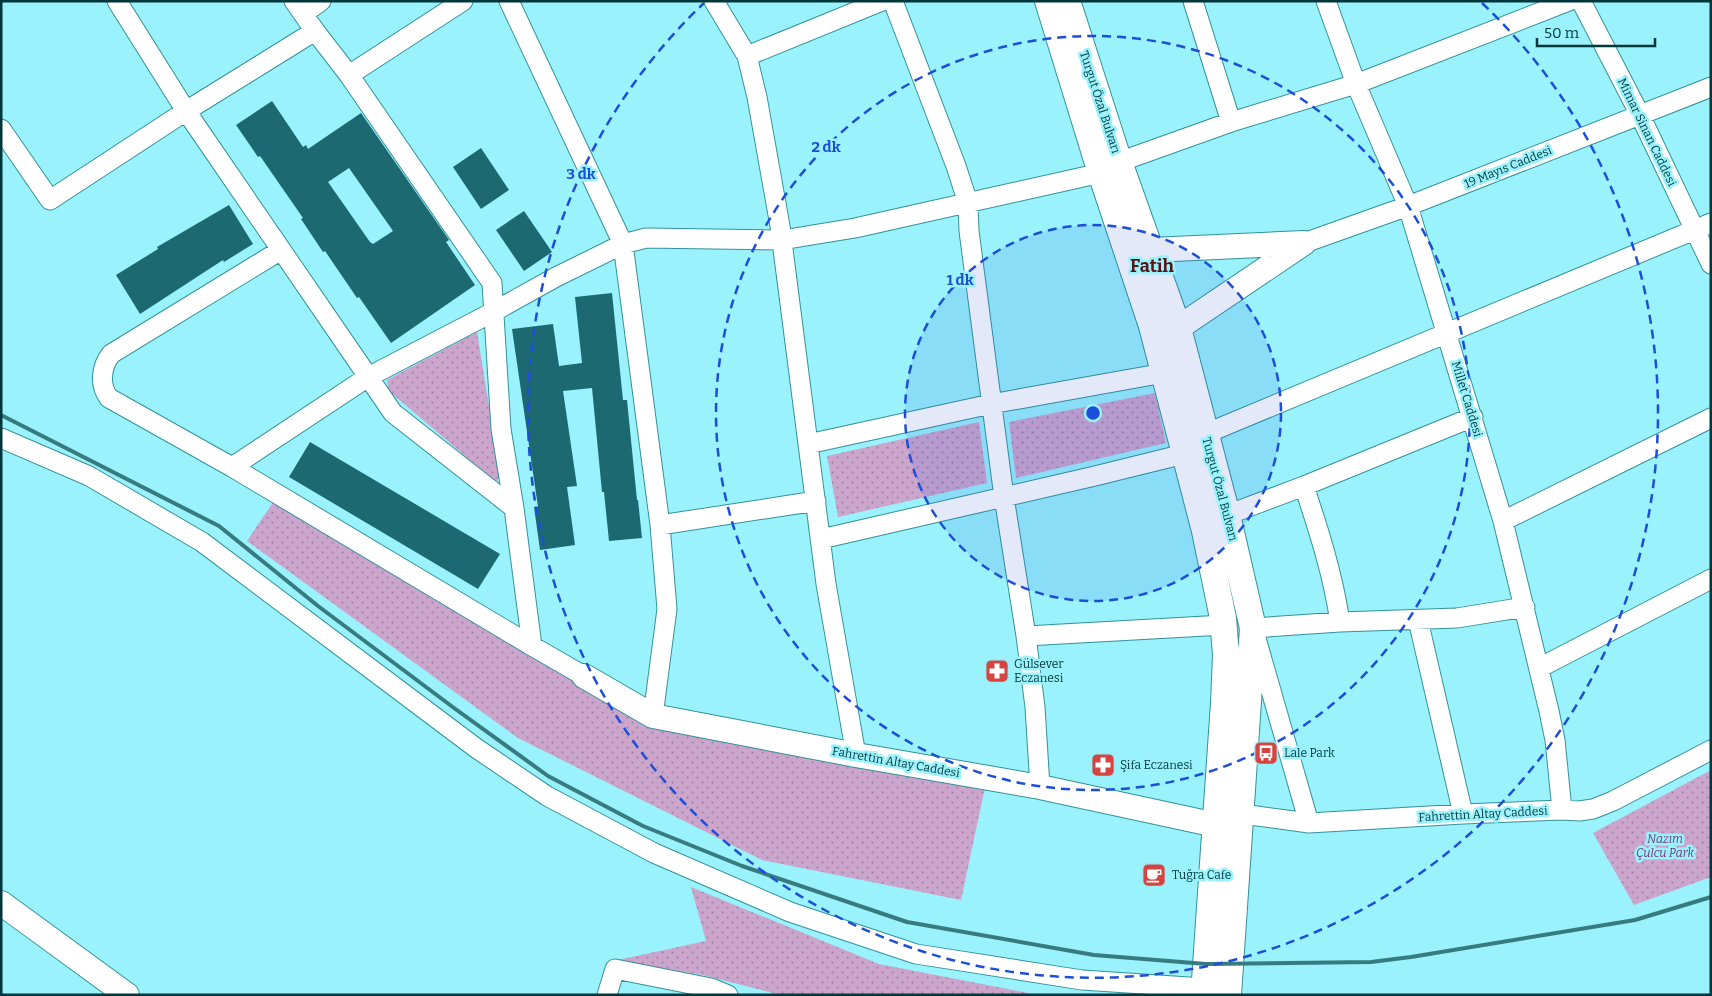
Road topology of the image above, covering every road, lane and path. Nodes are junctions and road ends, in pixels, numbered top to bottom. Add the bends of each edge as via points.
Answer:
1 (117, 1) edge
2 (321, 1) edge
3 (463, 1) edge
4 (509, 1) edge
5 (714, 1) edge
6 (882, 1) edge
7 (893, 1) edge
8 (1048, 1) edge
9 (1067, 1) edge
10 (1193, 1) edge
11 (1326, 1) edge
12 (1569, 1) edge
13 (1581, 1) edge
14 (298, 8) edge
15 (315, 31) junction
16 (747, 56) junction
17 (349, 75) junction
18 (1356, 84) junction
19 (1711, 87) edge
20 (186, 111) junction
21 (1640, 115) junction
22 (1231, 122) junction
23 (1, 129) edge
24 (1110, 167) junction
25 (968, 203) junction
26 (1408, 206) junction
27 (1702, 226) edge
28 (782, 240) junction
29 (1304, 243) junction
30 (623, 244) junction
31 (281, 250) junction
32 (1151, 250) junction
33 (1711, 264) edge
34 (493, 312) junction
35 (1178, 328) junction
36 (1448, 333) junction
37 (1164, 373) junction
38 (368, 377) junction
39 (991, 404) junction
40 (1473, 417) junction
41 (1711, 418) edge
42 (1205, 434) junction
43 (1, 438) edge
44 (808, 444) junction
45 (1184, 454) junction
46 (232, 467) junction
47 (1304, 486) junction
48 (1004, 497) junction
49 (816, 502) junction
50 (514, 508) junction
51 (1228, 514) junction
52 (1503, 521) junction
53 (660, 525) junction
54 (821, 539) junction
55 (1711, 580) edge
56 (1525, 607) junction
57 (1418, 620) junction
58 (1340, 622) junction
59 (1224, 625) junction
60 (1253, 628) junction
61 (1026, 636) junction
62 (532, 646) junction
63 (1539, 668) junction
64 (584, 676) joint
65 (653, 716) junction
66 (1711, 750) edge
67 (856, 755) junction
68 (1040, 787) junction
69 (1562, 810) junction
70 (1242, 814) junction
71 (1463, 814) junction
72 (1309, 823) junction
73 (1216, 825) junction
74 (1, 903) edge
75 (1212, 992) edge
76 (127, 995) edge
77 (608, 995) edge
78 (728, 995) edge

1 - 20 street
2 - 14 street
3 - 17 street
4 - 30 street
5 - 16 street
6 - 16 street
7 - 25 street
8 - 24 main road, Turgut Özal Bulvarı
9 - 24 main road, Turgut Özal Bulvarı
10 - 22 street
11 - 18 street, Millet Caddesi
12 - 18 street
13 - 21 street, Mimar Sinan Caddesi
14 - 15 street
15 - 17 street
15 - 20 street
16 - 28 street
17 - 34 street via 492,283
18 - 22 street
18 - 26 street, Millet Caddesi
19 - 21 street, 19 Mayıs Caddesi
20 - 23 street via 50,200
20 - 31 street
21 - 26 street, 19 Mayıs Caddesi
21 - 27 street, Mimar Sinan Caddesi
22 - 24 street
24 - 25 street
24 - 32 main road, Turgut Özal Bulvarı
24 - 37 main road, Turgut Özal Bulvarı
25 - 28 street
25 - 39 street
26 - 29 street, 19 Mayıs Caddesi
26 - 36 street, Millet Caddesi
27 - 33 street, Mimar Sinan Caddesi
27 - 36 street
28 - 30 street via 646,238
28 - 44 street
29 - 32 street
29 - 35 street
30 - 34 street
30 - 53 street
31 - 38 street
31 - 46 street via 111,354 102,372 110,398
32 - 35 main road, Turgut Özal Bulvarı
34 - 38 street
34 - 50 street via 501,429
35 - 42 main road, Turgut Özal Bulvarı
36 - 40 street, Millet Caddesi
36 - 42 street
37 - 39 street
37 - 45 main road, Turgut Özal Bulvarı
38 - 46 street
38 - 50 street via 393,414
39 - 44 street
39 - 48 street
40 - 47 street
40 - 52 street, Millet Caddesi
41 - 52 street
42 - 51 main road, Turgut Özal Bulvarı
43 - 75 street via 89,476 202,542 476,748 547,796 654,853 790,912 916,954 1082,980
44 - 49 street
45 - 48 street
45 - 59 main road, Turgut Özal Bulvarı
46 - 62 street
47 - 51 street
47 - 58 street via 1327,555
48 - 54 street
48 - 61 street
49 - 53 street
49 - 54 street
50 - 62 street
51 - 60 main road, Turgut Özal Bulvarı
52 - 56 street, Millet Caddesi
53 - 65 street via 667,609
54 - 67 street
55 - 63 street
56 - 57 street via 1457,618
56 - 63 street, Millet Caddesi
57 - 58 street
57 - 71 street
58 - 60 street
59 - 61 street
59 - 73 main road, Turgut Özal Bulvarı via 1226,655
60 - 70 main road, Turgut Özal Bulvarı
60 - 72 street
61 - 68 street
62 - 64 street
63 - 69 street, Millet Caddesi via 1555,740
64 - 65 street, Fahrettin Altay Caddesi
65 - 67 street, Fahrettin Altay Caddesi
66 - 69 street, Fahrettin Altay Caddesi via 1613,801 1592,809
67 - 68 street, Fahrettin Altay Caddesi
68 - 73 street, Fahrettin Altay Caddesi
69 - 71 street, Fahrettin Altay Caddesi
70 - 72 street, Fahrettin Altay Caddesi
70 - 75 main road, Turgut Özal Bulvarı
71 - 72 street, Fahrettin Altay Caddesi
73 - 75 main road, Turgut Özal Bulvarı
74 - 76 street
77 - 78 street via 615,970 711,988

